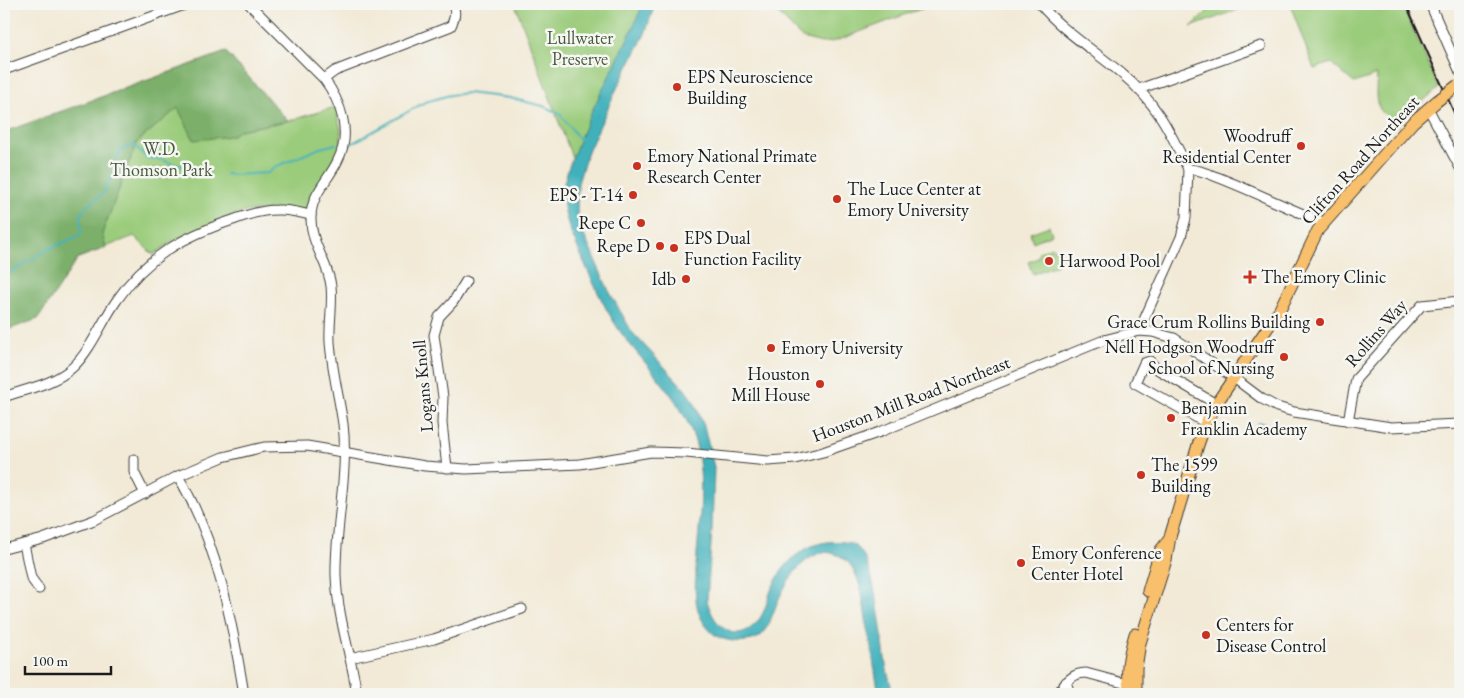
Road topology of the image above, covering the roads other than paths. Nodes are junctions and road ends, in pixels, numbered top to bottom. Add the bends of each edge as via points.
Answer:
1 (187, 4) edge
2 (249, 4) edge
3 (453, 4) edge
4 (1040, 4) edge
5 (1430, 4) edge
6 (1261, 46) dead end
7 (4, 70) edge
8 (1460, 72) edge
9 (324, 79) junction
10 (1459, 85) edge
11 (1140, 89) junction
12 (1432, 104) junction
13 (1460, 168) edge
14 (1188, 169) junction
15 (311, 215) junction
16 (1324, 222) junction
17 (466, 281) dead end
18 (1460, 301) edge
19 (1139, 331) junction
20 (1234, 378) junction
21 (4, 397) edge
22 (1216, 404) junction
23 (1348, 421) junction
24 (1206, 423) junction
25 (1460, 424) edge
26 (344, 451) junction
27 (134, 459) dead end
28 (447, 468) junction
29 (178, 476) junction
30 (145, 494) junction
31 (24, 544) junction
32 (4, 549) edge
33 (39, 589) dead end
34 (522, 608) dead end
35 (350, 658) junction
36 (1066, 682) junction
37 (1131, 691) edge
38 (244, 694) edge
39 (357, 694) edge
40 (1057, 694) edge
41 (1070, 694) edge

1 - 7 street
2 - 9 street
3 - 9 street via 456,12 451,26 335,71
4 - 11 street
5 - 8 street
6 - 11 street
9 - 15 street via 341,108 344,144 338,161 316,195
10 - 12 main road, Clifton Road Northeast, bridge
11 - 14 street via 1168,127
12 - 13 street
12 - 16 main road, Clifton Road Northeast
14 - 16 street
14 - 19 street via 1182,237
15 - 21 street via 277,210 248,214 178,242 138,274 73,367 49,381
15 - 26 street via 313,239 331,286 330,345
16 - 20 main road, Clifton Road Northeast via 1310,244 1279,311
17 - 28 street, Logans Knoll via 439,317 434,335 444,397 442,423
18 - 23 street, Rollins Way via 1422,305 1356,379
19 - 20 street, Houston Mill Road Northeast via 1174,338
19 - 28 street, Houston Mill Road Northeast via 1104,340 880,432 822,452 786,460 651,452 580,464
20 - 22 main road, Clifton Road Northeast
20 - 23 street, Houston Mill Road Northeast via 1282,409
22 - 24 main road, Clifton Road Northeast
22 - 24 street via 1157,369 1150,361 1144,363 1135,383
23 - 25 street, Houston Mill Road Northeast via 1400,428
24 - 37 main road, Clifton Road Northeast via 1170,537 1160,551 1132,644 1127,668
26 - 28 street, Houston Mill Road Northeast
26 - 29 street, Houston Mill Road Northeast via 298,445 264,447 223,457
26 - 35 street via 336,577
27 - 30 street via 134,472
29 - 30 street, Houston Mill Road Northeast
29 - 38 street via 197,515 219,578
30 - 31 street, Houston Mill Road Northeast via 94,520
31 - 32 street, Houston Mill Road Northeast
31 - 33 street via 31,578
34 - 35 street via 434,639
35 - 39 street
36 - 37 street via 1073,675 1086,673
36 - 40 street
36 - 41 street

